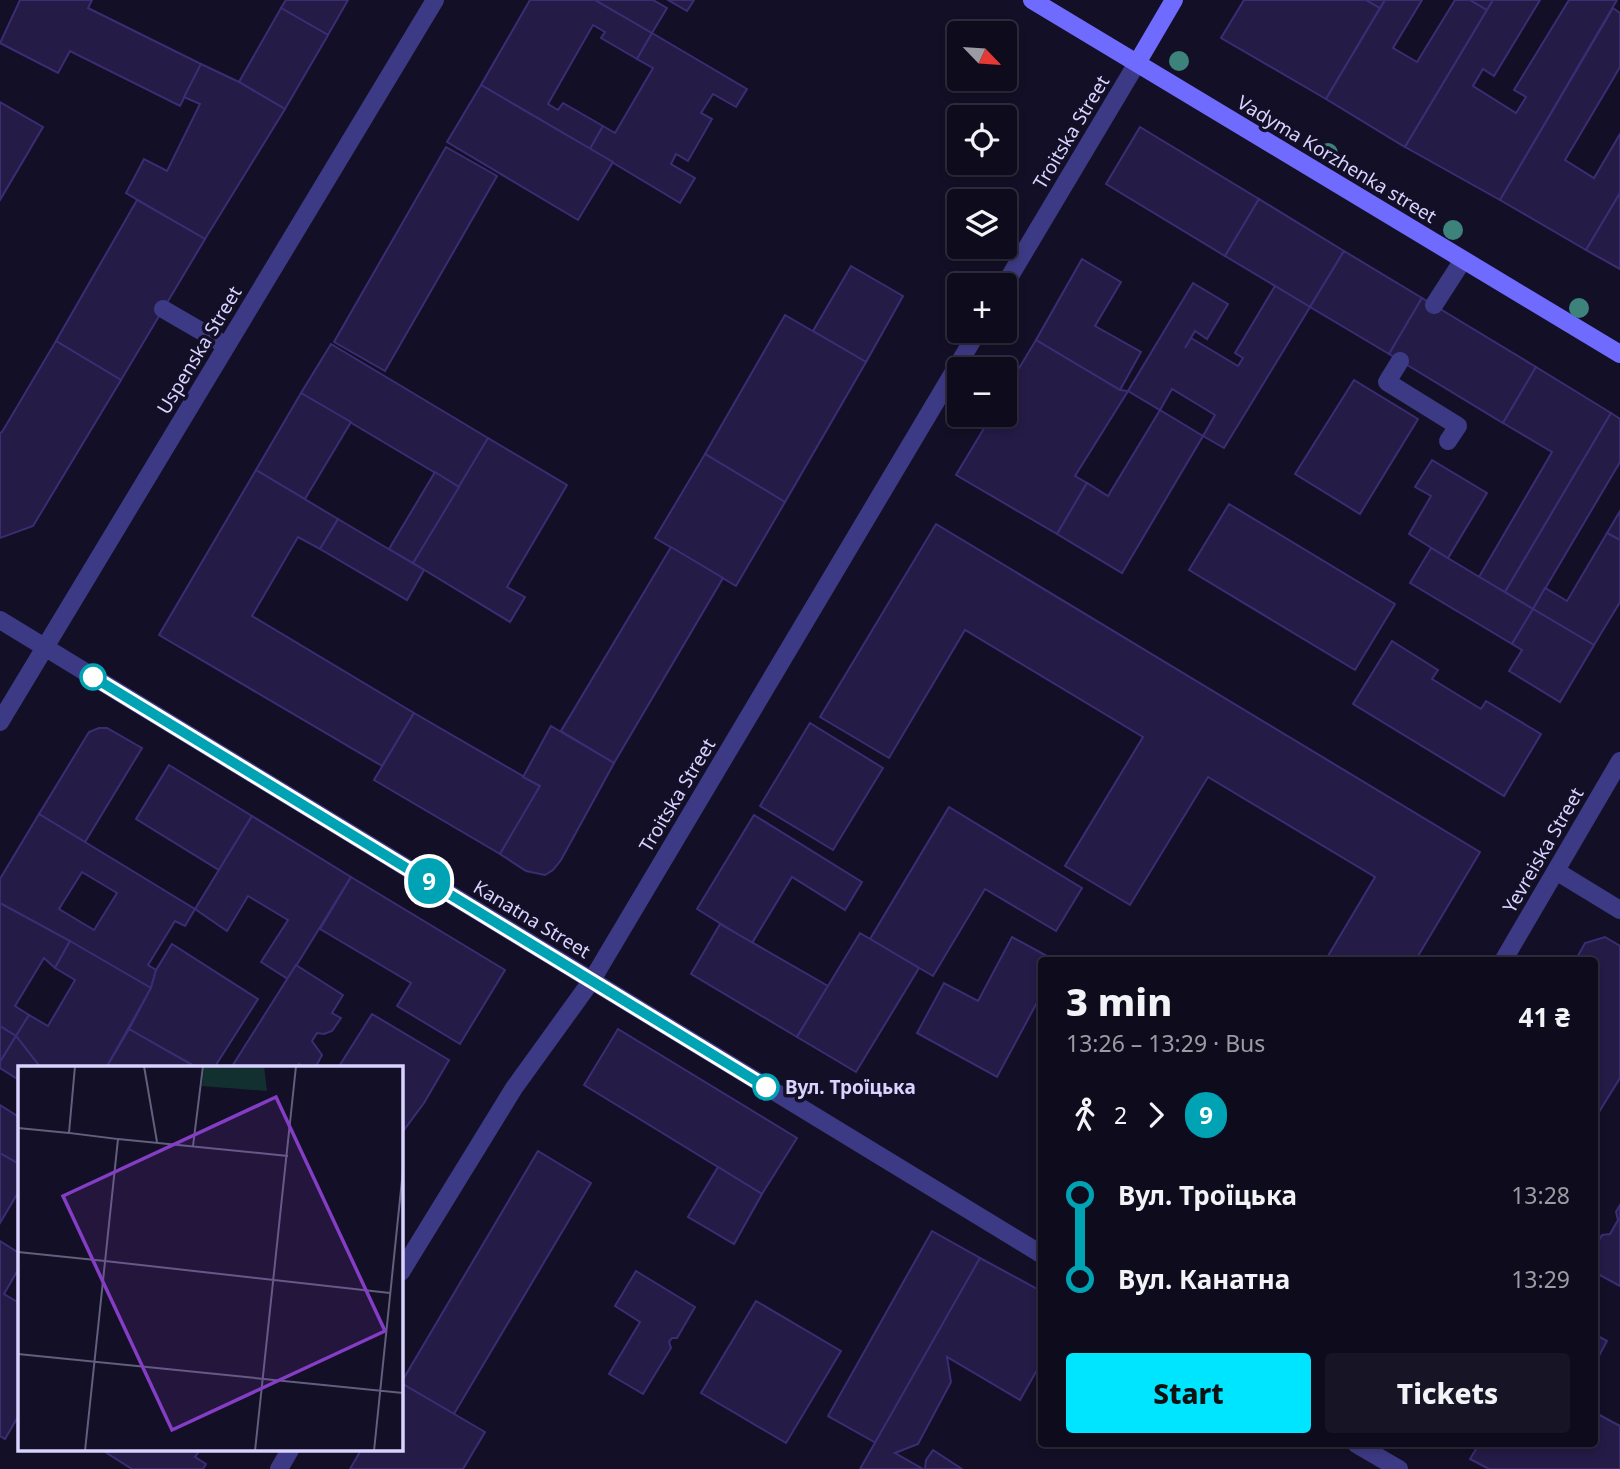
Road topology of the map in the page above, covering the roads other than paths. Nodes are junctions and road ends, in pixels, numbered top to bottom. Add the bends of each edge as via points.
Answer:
1 (435, 0) edge
2 (1032, 0) edge
3 (1174, 0) edge
4 (1136, 63) junction
5 (1463, 260) junction
6 (1012, 273) edge
7 (1434, 305) dead end
8 (163, 309) dead end
9 (971, 343) edge
10 (225, 345) junction
11 (1620, 354) edge
12 (1400, 361) dead end
13 (1448, 441) dead end
14 (0, 620) edge
15 (46, 648) junction
16 (0, 722) edge
17 (1620, 761) edge
18 (1556, 871) junction
19 (1620, 910) edge
20 (1505, 957) edge
21 (592, 980) junction
22 (1038, 1252) edge
23 (402, 1270) edge
24 (1361, 1447) edge
25 (289, 1452) edge
26 (279, 1469) edge
27 (1399, 1469) edge

1 - 10 street, Uspenska Street
2 - 4 main road, Vadyma Korzhenka street
3 - 4 main road, Troitska Street
4 - 5 main road, Vadyma Korzhenka street
4 - 6 street, Troitska Street
5 - 7 street
5 - 11 main road, Vadyma Korzhenka street
8 - 10 street
9 - 21 street, Troitska Street
10 - 15 street, Uspenska Street
12 - 13 street via 1387,382 1458,426
14 - 15 street, Kanatna Street
15 - 16 street, Uspenska Street
15 - 21 street, Kanatna Street
17 - 18 street, Yevreiska Street
18 - 19 street
18 - 20 street, Yevreiska Street
21 - 22 street, Kanatna Street
21 - 23 street, Troitska Street via 514,1088
24 - 27 street
25 - 26 street

